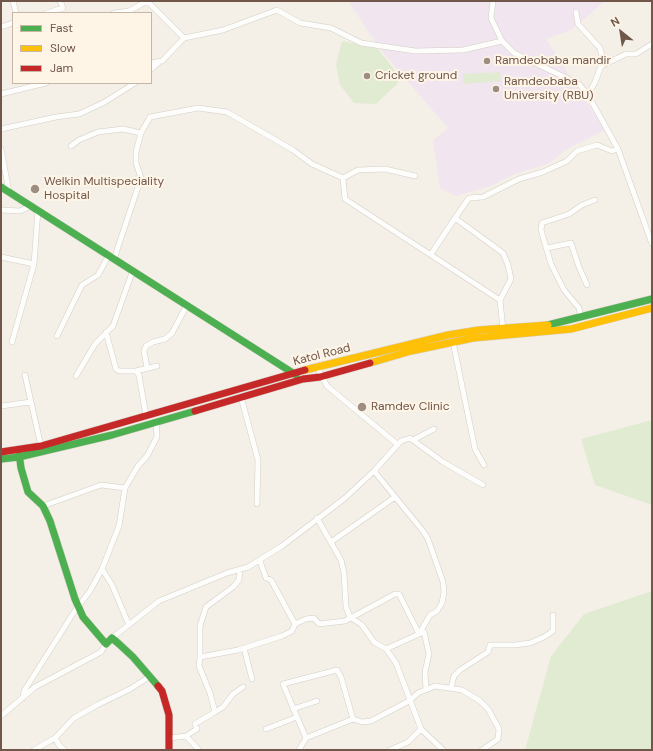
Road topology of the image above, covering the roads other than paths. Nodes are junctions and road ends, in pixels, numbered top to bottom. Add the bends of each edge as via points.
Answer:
1 (13, 1) edge
2 (60, 1) edge
3 (147, 1) edge
4 (493, 1) edge
5 (16, 12) edge
6 (50, 12) edge
7 (122, 12) edge
8 (576, 12) dead end
9 (12, 24) edge
10 (1, 27) edge
11 (184, 38) junction
12 (502, 42) junction
13 (652, 44) edge
14 (159, 62) junction
15 (152, 63) edge
16 (601, 66) junction
17 (152, 68) edge
18 (34, 84) edge
19 (133, 84) edge
20 (1, 94) edge
21 (588, 95) junction
22 (1, 129) edge
23 (141, 133) junction
24 (71, 146) dead end
25 (1, 149) edge
26 (618, 149) junction
27 (415, 176) dead end
28 (343, 178) junction
29 (1, 187) edge
30 (9, 192) junction
31 (595, 200) dead end
32 (35, 208) junction
33 (1, 210) edge
34 (455, 218) junction
35 (652, 244) edge
36 (546, 248) junction
37 (431, 254) junction
38 (1, 257) edge
39 (112, 257) junction
40 (34, 264) junction
41 (133, 270) junction
42 (587, 285) dead end
43 (652, 299) edge
44 (500, 300) junction
45 (187, 305) junction
46 (652, 308) edge
47 (581, 317) junction
48 (106, 332) junction
49 (503, 332) junction
50 (57, 336) dead end
51 (12, 342) dead end
52 (453, 342) junction
53 (157, 366) dead end
54 (317, 367) junction
55 (147, 368) junction
56 (136, 370) junction
57 (294, 373) junction
58 (25, 375) dead end
59 (76, 376) dead end
60 (320, 377) junction
61 (303, 379) junction
62 (241, 397) junction
63 (31, 402) junction
64 (1, 406) edge
65 (150, 415) junction
66 (156, 422) junction
67 (434, 429) dead end
68 (413, 440) junction
69 (397, 444) junction
70 (41, 446) junction
71 (18, 449) junction
72 (1, 451) edge
73 (19, 457) junction
74 (1, 459) edge
75 (484, 465) dead end
76 (374, 471) junction
77 (483, 485) dead end
78 (125, 488) junction
79 (395, 497) junction
80 (257, 504) dead end
81 (43, 506) junction
82 (317, 518) junction
83 (331, 542) junction
84 (260, 561) junction
85 (102, 569) junction
86 (240, 570) junction
87 (78, 607) junction
88 (553, 615) dead end
89 (350, 617) junction
90 (295, 624) junction
91 (129, 625) junction
92 (419, 634) junction
93 (109, 641) junction
94 (244, 648) junction
95 (386, 649) junction
96 (200, 657) junction
97 (149, 677) junction
98 (252, 679) dead end
99 (243, 687) dead end
100 (451, 688) junction
101 (426, 690) junction
102 (24, 698) junction
103 (318, 701) dead end
104 (409, 701) junction
105 (293, 709) junction
106 (214, 712) junction
107 (1, 716) edge
108 (297, 717) junction
109 (353, 719) junction
110 (266, 729) dead end
111 (420, 729) junction
112 (186, 736) junction
113 (54, 738) junction
114 (170, 738) junction
115 (306, 738) junction
116 (34, 750) edge
117 (64, 750) edge
118 (169, 750) edge
119 (199, 750) edge
120 (299, 750) edge
121 (390, 750) edge
122 (443, 750) edge
123 (482, 750) edge

1 - 5 street
2 - 6 street via 63,8
3 - 7 street via 130,11
3 - 11 street
4 - 12 street via 491,18
8 - 16 street via 578,24 600,48
9 - 10 street
11 - 12 street via 223,30 277,10 300,23 331,28 361,43 415,52 463,50
11 - 14 street
12 - 21 street via 514,53 578,84
13 - 16 street via 636,54 626,54
14 - 15 street
14 - 17 street
16 - 21 street
18 - 20 street
19 - 22 street via 96,107 79,114
21 - 26 street
23 - 24 street via 123,129 98,132
23 - 28 street via 150,117 198,108 226,112 293,150 312,164
23 - 39 street via 136,163 141,178
25 - 30 street
26 - 34 street via 612,151 597,145 577,151 567,161 543,172 519,179 483,196 469,198
26 - 35 street
27 - 28 street via 374,169 358,170
28 - 37 street via 345,199
29 - 30 main road
30 - 32 main road
31 - 36 street via 569,214 542,223 541,230
32 - 33 street via 20,211
32 - 39 main road
32 - 40 street
34 - 37 street
34 - 44 street via 503,253 511,279
36 - 42 street via 571,243 578,267
36 - 47 street via 564,290 579,308
37 - 44 street
38 - 40 street
39 - 41 main road
39 - 50 street via 98,276 82,285
40 - 51 street
41 - 45 main road
41 - 48 street via 113,326
43 - 47 main road, Katol Road
44 - 49 street
45 - 55 street via 166,339 146,346 144,351
45 - 57 main road
46 - 49 main road, Katol Road via 571,329
47 - 49 main road, Katol Road
48 - 56 street via 116,369
48 - 59 street via 95,344
49 - 52 main road, Katol Road
49 - 54 main road, Katol Road via 479,330 448,335
52 - 60 main road, Katol Road
52 - 75 street via 476,449
53 - 55 street
54 - 57 main road, Katol Road
54 - 60 street
55 - 56 street
56 - 65 street
57 - 61 main road
57 - 65 main road, Katol Road
58 - 63 street
60 - 61 main road, Katol Road
60 - 69 street via 346,403
61 - 62 main road, Katol Road
62 - 66 main road, Katol Road
62 - 80 street via 258,460
63 - 64 street
63 - 70 street
65 - 66 main road
65 - 70 main road, Katol Road
66 - 73 main road, Katol Road
66 - 78 street via 157,437 153,446
67 - 68 street
68 - 69 street via 410,438
68 - 77 street via 443,462
69 - 76 street
70 - 71 main road, Katol Road
71 - 72 main road, Katol Road
71 - 73 main road
73 - 74 main road, Katol Road
73 - 81 main road via 28,492
76 - 79 street
76 - 82 street via 345,498
78 - 81 street via 101,485
78 - 85 street via 119,526
79 - 83 street
79 - 92 street via 426,535 443,582 442,603 437,611 430,615
81 - 87 main road
82 - 83 street
82 - 84 street
83 - 89 street via 341,560 346,607
84 - 86 street
84 - 90 street via 266,578 271,580
85 - 87 street
85 - 91 street via 112,585
86 - 91 street via 159,601
86 - 96 street via 239,580 233,587 206,608 200,626
87 - 93 main road via 82,617
87 - 102 street via 24,692
88 - 100 street via 553,631 530,643 490,645 488,652 454,676
89 - 90 street via 344,621 319,624 314,618 306,619
89 - 92 street via 399,594
89 - 95 street via 362,625 374,642
90 - 94 street via 292,631 282,636
91 - 93 street
92 - 95 street
92 - 101 street via 424,632 429,654 425,672
93 - 97 main road via 133,657
93 - 102 street via 101,652 35,687
94 - 96 street
94 - 98 street
95 - 104 street via 396,663
96 - 106 street via 199,666 210,693
97 - 113 street via 74,718
97 - 114 main road via 162,691 170,715
99 - 106 street via 233,694 223,707
100 - 101 street via 435,686
100 - 123 street via 462,690 480,701 495,719 499,729 498,739
101 - 104 street via 413,696
102 - 107 street
103 - 105 street
104 - 109 street via 371,721
104 - 111 street
105 - 108 street
105 - 109 street via 283,684 337,670
106 - 112 street via 195,724 197,729
108 - 110 street
108 - 115 street
109 - 115 street
111 - 121 street via 408,742
111 - 122 street
112 - 114 street
112 - 119 street
113 - 116 street
113 - 117 street
114 - 118 main road
115 - 120 street

